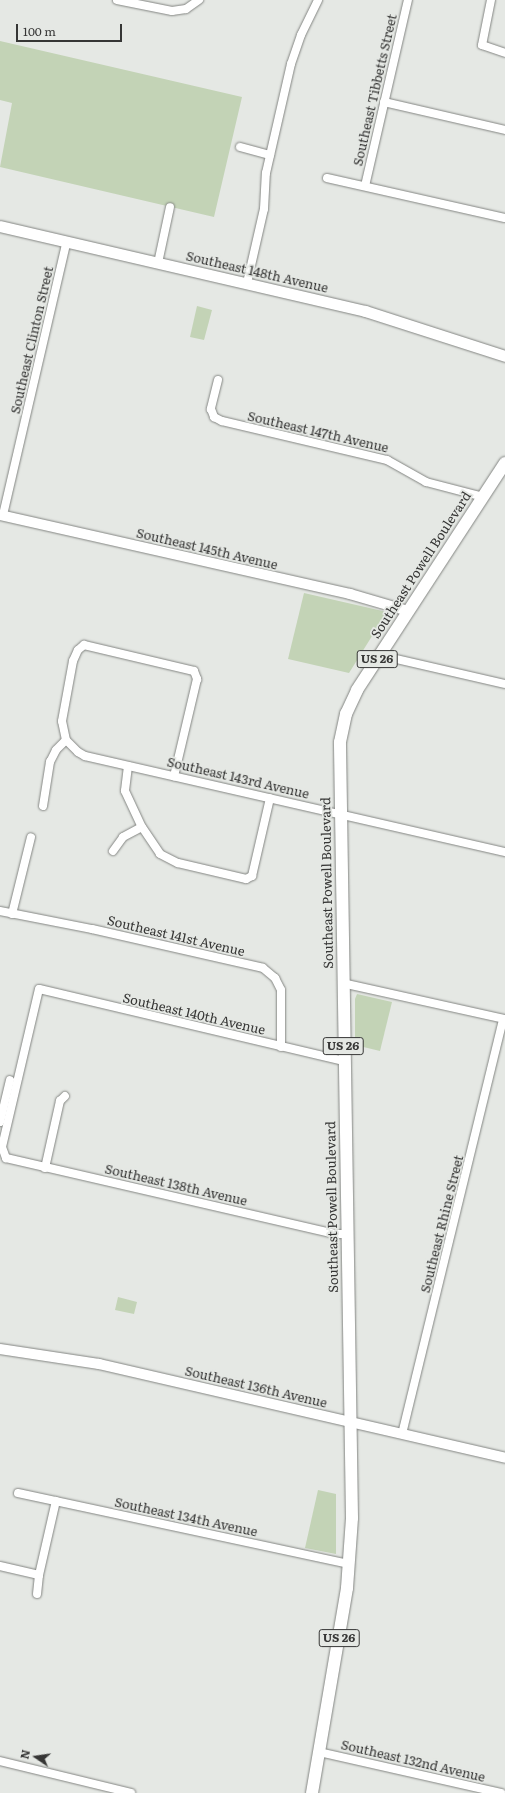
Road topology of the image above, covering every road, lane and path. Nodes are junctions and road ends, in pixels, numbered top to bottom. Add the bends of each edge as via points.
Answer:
1 (117, 0) edge
2 (199, 0) edge
3 (318, 0) edge
4 (408, 0) edge
5 (490, 0) edge
6 (505, 53) edge
7 (384, 102) junction
8 (505, 130) edge
9 (240, 147) dead end
10 (270, 155) junction
11 (327, 178) dead end
12 (365, 186) junction
13 (170, 207) dead end
14 (505, 218) edge
15 (0, 226) edge
16 (67, 241) junction
17 (158, 262) junction
18 (248, 284) junction
19 (505, 356) edge
20 (218, 380) dead end
21 (505, 463) edge
22 (483, 497) junction
23 (1, 515) edge
24 (408, 610) junction
25 (379, 655) junction
26 (505, 684) edge
27 (66, 740) junction
28 (128, 766) junction
29 (174, 776) junction
30 (270, 798) junction
31 (43, 806) dead end
32 (339, 813) junction
33 (142, 827) junction
34 (31, 837) dead end
35 (113, 851) dead end
36 (505, 852) edge
37 (0, 911) edge
38 (12, 914) junction
39 (342, 983) junction
40 (504, 1019) edge
41 (281, 1047) junction
42 (344, 1061) junction
43 (10, 1080) dead end
44 (64, 1096) dead end
45 (0, 1122) edge
46 (2, 1155) joint
47 (45, 1168) junction
48 (346, 1234) junction
49 (0, 1348) edge
50 (348, 1422) junction
51 (402, 1434) junction
52 (505, 1458) edge
53 (18, 1493) dead end
54 (56, 1501) junction
55 (349, 1564) junction
56 (0, 1566) edge
57 (39, 1575) junction
58 (37, 1594) dead end
59 (320, 1752) junction
60 (0, 1761) edge
61 (131, 1793) edge
62 (312, 1793) edge
63 (501, 1793) edge

1 - 2 street via 172,11 186,9
3 - 10 street via 294,55
4 - 7 street, Southeast Tibbetts Street
5 - 6 street via 482,45
7 - 8 street
7 - 12 street, Southeast Tibbetts Street
9 - 10 street
10 - 18 street via 264,213
11 - 12 street
12 - 14 street
13 - 17 street
15 - 16 main road, Southeast 148th Avenue
16 - 17 main road, Southeast 148th Avenue
16 - 23 street, Southeast Clinton Street
17 - 18 main road, Southeast 148th Avenue
18 - 19 main road, Southeast 148th Avenue via 388,317
20 - 22 street, Southeast 147th Avenue via 211,409 214,417 222,421 387,460 426,482
21 - 22 main road, Southeast Powell Boulevard / US 26
22 - 24 main road, Southeast Powell Boulevard / US 26
23 - 24 street, Southeast 145th Avenue via 350,594
24 - 25 main road, Southeast Powell Boulevard / US 26
25 - 26 street
25 - 32 main road, Southeast Powell Boulevard / US 26 via 357,690 344,721 339,749
27 - 28 street, Southeast 143rd Avenue via 86,756
27 - 29 street via 62,721 72,661 84,645 188,668 194,671 197,679
27 - 31 street via 50,762
28 - 29 street, Southeast 143rd Avenue
28 - 33 street via 125,791
29 - 30 street, Southeast 143rd Avenue
30 - 32 street, Southeast 143rd Avenue
30 - 33 street via 252,876 246,879 169,860 160,854
32 - 36 street, Southeast 143rd Avenue
32 - 39 main road, Southeast Powell Boulevard / US 26
33 - 35 street via 123,837
34 - 38 street
37 - 38 street, Southeast 141st Avenue
38 - 41 street, Southeast 141st Avenue via 92,929 263,968 275,978 281,990
39 - 40 street
39 - 42 main road, Southeast Powell Boulevard / US 26
40 - 51 street, Southeast Rhine Street
41 - 42 street, Southeast 140th Avenue
41 - 46 street, Southeast 140th Avenue via 39,989
42 - 48 main road, Southeast Powell Boulevard / US 26
43 - 45 street
44 - 47 street via 60,1101
46 - 47 street, Southeast 138th Avenue
47 - 48 street, Southeast 138th Avenue via 336,1234
48 - 50 main road, Southeast Powell Boulevard / US 26 via 348,1350 351,1361
49 - 50 street, Southeast 136th Avenue via 92,1362
50 - 51 street, Southeast 136th Avenue
50 - 55 main road, Southeast Powell Boulevard / US 26
51 - 52 street, Southeast 136th Avenue
53 - 54 street, Southeast 134th Avenue
54 - 55 street, Southeast 134th Avenue
54 - 57 street
55 - 59 main road, Southeast Powell Boulevard / US 26
56 - 57 street
57 - 58 street
59 - 62 main road, Southeast Powell Boulevard / US 26
59 - 63 street, Southeast 132nd Avenue
60 - 61 street

